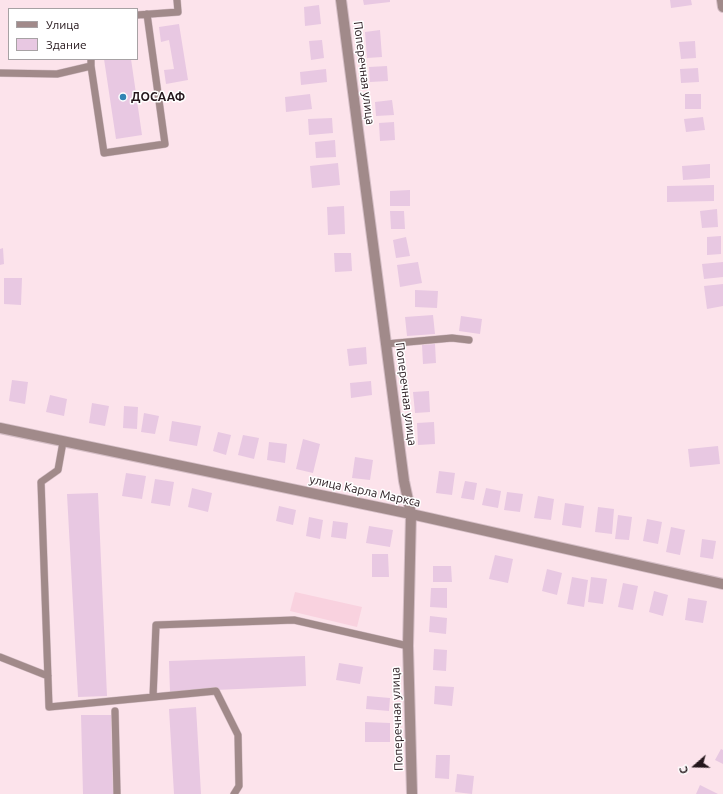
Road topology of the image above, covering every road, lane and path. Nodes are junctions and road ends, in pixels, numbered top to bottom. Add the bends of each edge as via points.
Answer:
1 (177, 0) edge
2 (341, 0) edge
3 (722, 0) edge
4 (723, 7) edge
5 (147, 14) junction
6 (138, 15) edge
7 (91, 63) edge
8 (0, 73) edge
9 (469, 340) dead end
10 (386, 344) junction
11 (0, 428) edge
12 (63, 442) junction
13 (410, 514) junction
14 (723, 584) edge
15 (408, 646) junction
16 (0, 657) edge
17 (48, 676) junction
18 (153, 697) junction
19 (115, 711) dead end
20 (117, 794) edge
21 (234, 794) edge
22 (412, 794) edge

1 - 5 lane via 178,12
2 - 10 street, Поперечная улица
3 - 4 street
5 - 6 lane
5 - 7 lane via 165,144 104,153
7 - 8 lane via 57,74
9 - 10 lane via 452,338
10 - 13 street, Поперечная улица
11 - 12 street, улица Карла Маркса
12 - 13 street, улица Карла Маркса
12 - 17 lane via 58,470 41,482
13 - 14 street, улица Карла Маркса
13 - 15 street, Поперечная улица
15 - 18 lane via 294,620 156,625
15 - 22 street, Поперечная улица
16 - 17 lane
17 - 18 lane via 48,707
18 - 21 lane via 216,691 238,735 239,786
19 - 20 lane

